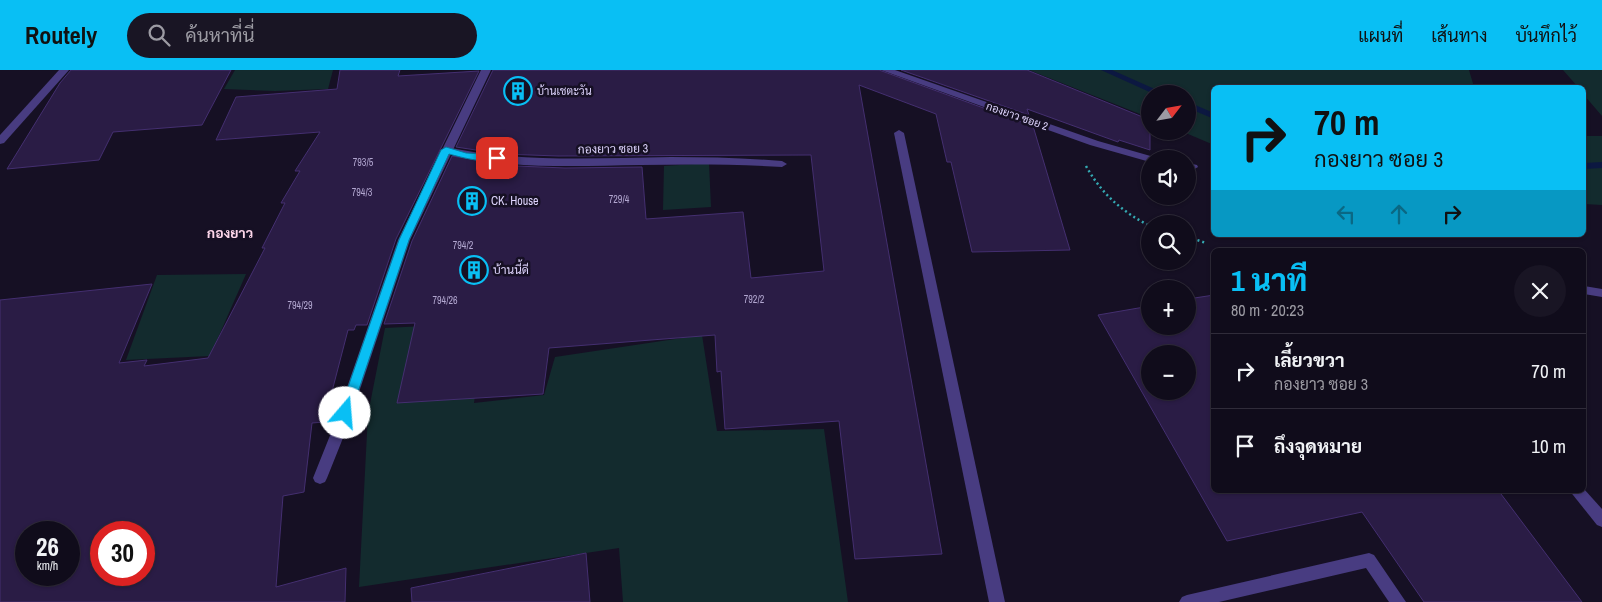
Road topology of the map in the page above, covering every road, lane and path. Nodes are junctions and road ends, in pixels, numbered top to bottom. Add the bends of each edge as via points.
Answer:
1 (64, 70) edge
2 (486, 70) edge
3 (886, 70) edge
4 (899, 133) dead end
5 (1082, 138) junction
6 (0, 141) edge
7 (446, 150) junction
8 (1141, 156) edge
9 (782, 164) dead end
10 (1141, 220) edge
11 (1196, 239) edge
12 (1206, 242) dead end
13 (1586, 290) edge
14 (1602, 293) edge
15 (320, 478) dead end
16 (1579, 493) edge
17 (1602, 520) edge
18 (997, 602) edge
19 (1187, 602) edge
20 (1398, 602) edge

1 - 6 street
2 - 7 street
3 - 5 street, กองยาว ซอย 2
4 - 18 street
5 - 8 street, กองยาว ซอย 2
5 - 10 path via 1081,155 1092,180 1119,207
7 - 9 street, กองยาว ซอย 3 via 466,156 586,164 665,160
7 - 15 street via 404,240
11 - 12 path
13 - 14 street
16 - 17 street
19 - 20 street via 1369,560

